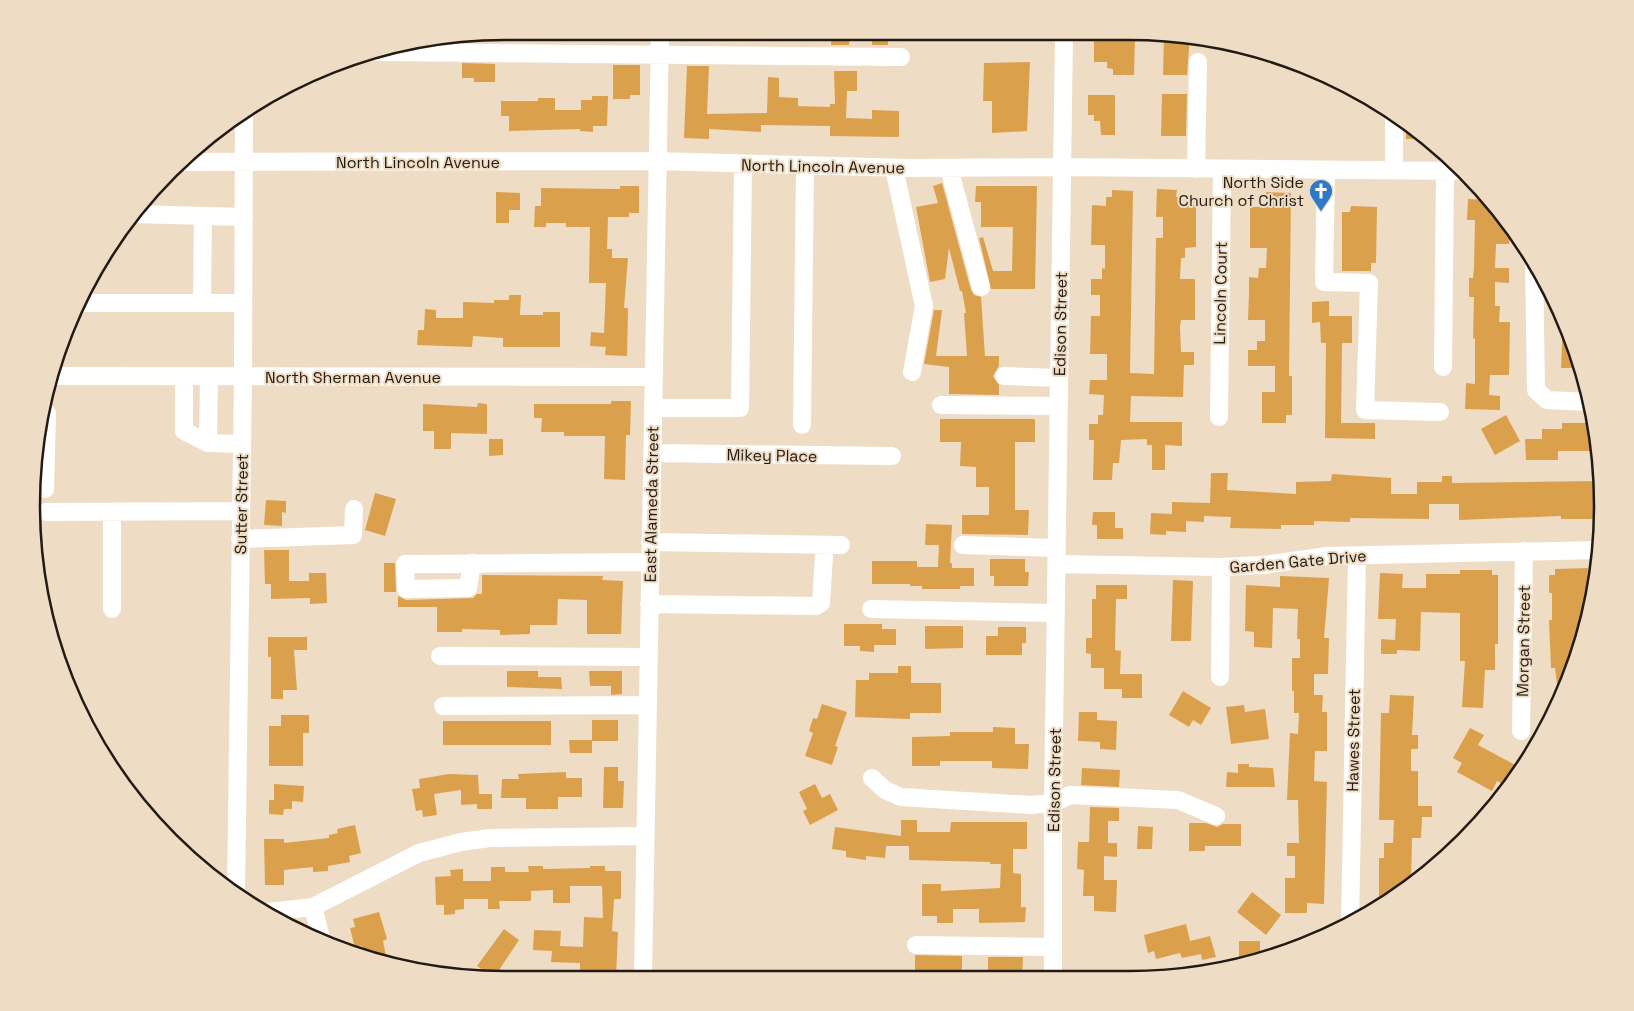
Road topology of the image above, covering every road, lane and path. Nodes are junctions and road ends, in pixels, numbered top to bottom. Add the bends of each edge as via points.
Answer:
1 (660, 40) edge
2 (1064, 40) edge
3 (401, 52) edge
4 (660, 54) junction
5 (902, 57) dead end
6 (1198, 62) dead end
7 (244, 120) edge
8 (1394, 123) edge
9 (657, 161) junction
10 (192, 162) edge
11 (244, 163) junction
12 (743, 164) junction
13 (805, 166) junction
14 (1062, 167) junction
15 (894, 168) junction
16 (949, 168) junction
17 (1196, 169) junction
18 (1222, 169) junction
19 (1326, 170) junction
20 (1394, 171) junction
21 (1453, 171) edge
22 (143, 214) edge
23 (203, 216) junction
24 (244, 217) junction
25 (1534, 277) edge
26 (981, 287) dead end
27 (87, 303) edge
28 (202, 303) junction
29 (243, 303) junction
30 (1443, 367) dead end
31 (912, 372) dead end
32 (59, 376) edge
33 (184, 376) junction
34 (209, 376) junction
35 (1004, 376) dead end
36 (243, 377) junction
37 (653, 378) junction
38 (1059, 378) junction
39 (1582, 402) edge
40 (941, 405) dead end
41 (1059, 406) junction
42 (653, 408) junction
43 (1440, 412) dead end
44 (1219, 417) dead end
45 (802, 425) dead end
46 (46, 435) edge
47 (208, 443) junction
48 (242, 444) junction
49 (652, 453) junction
50 (892, 456) dead end
51 (45, 489) dead end
52 (354, 509) dead end
53 (241, 511) junction
54 (46, 512) dead end
55 (112, 512) junction
56 (240, 538) junction
57 (650, 542) junction
58 (841, 545) dead end
59 (963, 545) dead end
60 (1592, 550) edge
61 (1524, 551) junction
62 (824, 556) dead end
63 (1057, 556) junction
64 (1357, 556) junction
65 (650, 562) junction
66 (472, 563) dead end
67 (1221, 567) junction
68 (650, 604) junction
69 (112, 609) dead end
70 (871, 609) dead end
71 (1056, 613) junction
72 (440, 656) dead end
73 (648, 657) junction
74 (1220, 677) dead end
75 (648, 705) junction
76 (443, 706) dead end
77 (1521, 731) dead end
78 (872, 778) dead end
79 (1053, 803) junction
80 (1216, 816) dead end
81 (645, 836) junction
82 (236, 885) edge
83 (313, 907) junction
84 (277, 911) edge
85 (1350, 915) edge
86 (320, 932) edge
87 (916, 945) dead end
88 (1053, 947) junction
89 (643, 971) edge
90 (1053, 971) edge

1 - 4 street, East Alameda Street
2 - 14 street, Edison Street
3 - 4 street
4 - 5 street
4 - 9 street, East Alameda Street
6 - 17 street
7 - 11 street, Sutter Street
8 - 20 street
9 - 11 street, North Lincoln Avenue
9 - 12 street, North Lincoln Avenue
9 - 37 street, East Alameda Street
10 - 11 street, North Lincoln Avenue
11 - 24 street, Sutter Street
12 - 13 street, North Lincoln Avenue
12 - 42 street via 740,408
13 - 15 street, North Lincoln Avenue
13 - 45 street
14 - 16 street, North Lincoln Avenue
14 - 17 street, North Lincoln Avenue
14 - 38 street, Edison Street
15 - 16 street, North Lincoln Avenue
15 - 31 street via 924,306
16 - 26 street
17 - 18 street, North Lincoln Avenue
18 - 19 street, North Lincoln Avenue
18 - 44 street, Lincoln Court
19 - 20 street, North Lincoln Avenue
19 - 43 street via 1324,282 1370,284 1365,410
20 - 21 street, North Lincoln Avenue
21 - 30 street
22 - 23 street
23 - 24 street
23 - 28 street
24 - 29 street, Sutter Street
25 - 39 street via 1536,390 1547,400
27 - 28 street
28 - 29 street
29 - 36 street, Sutter Street
32 - 33 street, North Sherman Avenue
33 - 34 street, North Sherman Avenue
33 - 47 street via 184,431
34 - 36 street, North Sherman Avenue
34 - 47 street
35 - 38 street
36 - 37 street, North Sherman Avenue
36 - 48 street, Sutter Street
37 - 42 street, East Alameda Street
38 - 41 street, Edison Street
40 - 41 street
41 - 63 street, Edison Street
42 - 49 street, East Alameda Street
46 - 51 street
47 - 48 street
48 - 53 street, Sutter Street
49 - 50 street, Mikey Place
49 - 57 street, East Alameda Street
52 - 56 street via 353,535
53 - 55 street
53 - 56 street, Sutter Street
54 - 55 street
55 - 69 street
56 - 82 street, Sutter Street
57 - 58 street
57 - 65 street, East Alameda Street
59 - 63 street, Garden Gate Drive
60 - 61 street, Garden Gate Drive
61 - 64 street, Garden Gate Drive
61 - 77 street, Morgan Street
62 - 68 street via 823,595 821,603 816,606
63 - 67 street, Garden Gate Drive
63 - 71 street, Edison Street
64 - 67 street, Garden Gate Drive
64 - 85 street, Hawes Street
65 - 66 street
65 - 68 street, East Alameda Street
67 - 74 street
68 - 73 street, East Alameda Street
70 - 71 street
71 - 79 street, Edison Street
72 - 73 street
73 - 75 street, East Alameda Street
75 - 76 street
75 - 81 street, East Alameda Street
78 - 79 street via 885,790 901,797 945,802
79 - 80 street via 1070,795 1178,800
79 - 88 street, Edison Street
81 - 83 street via 490,838 461,842 419,853
81 - 89 street, East Alameda Street
83 - 84 street
83 - 86 street
87 - 88 street
88 - 90 street, Edison Street

